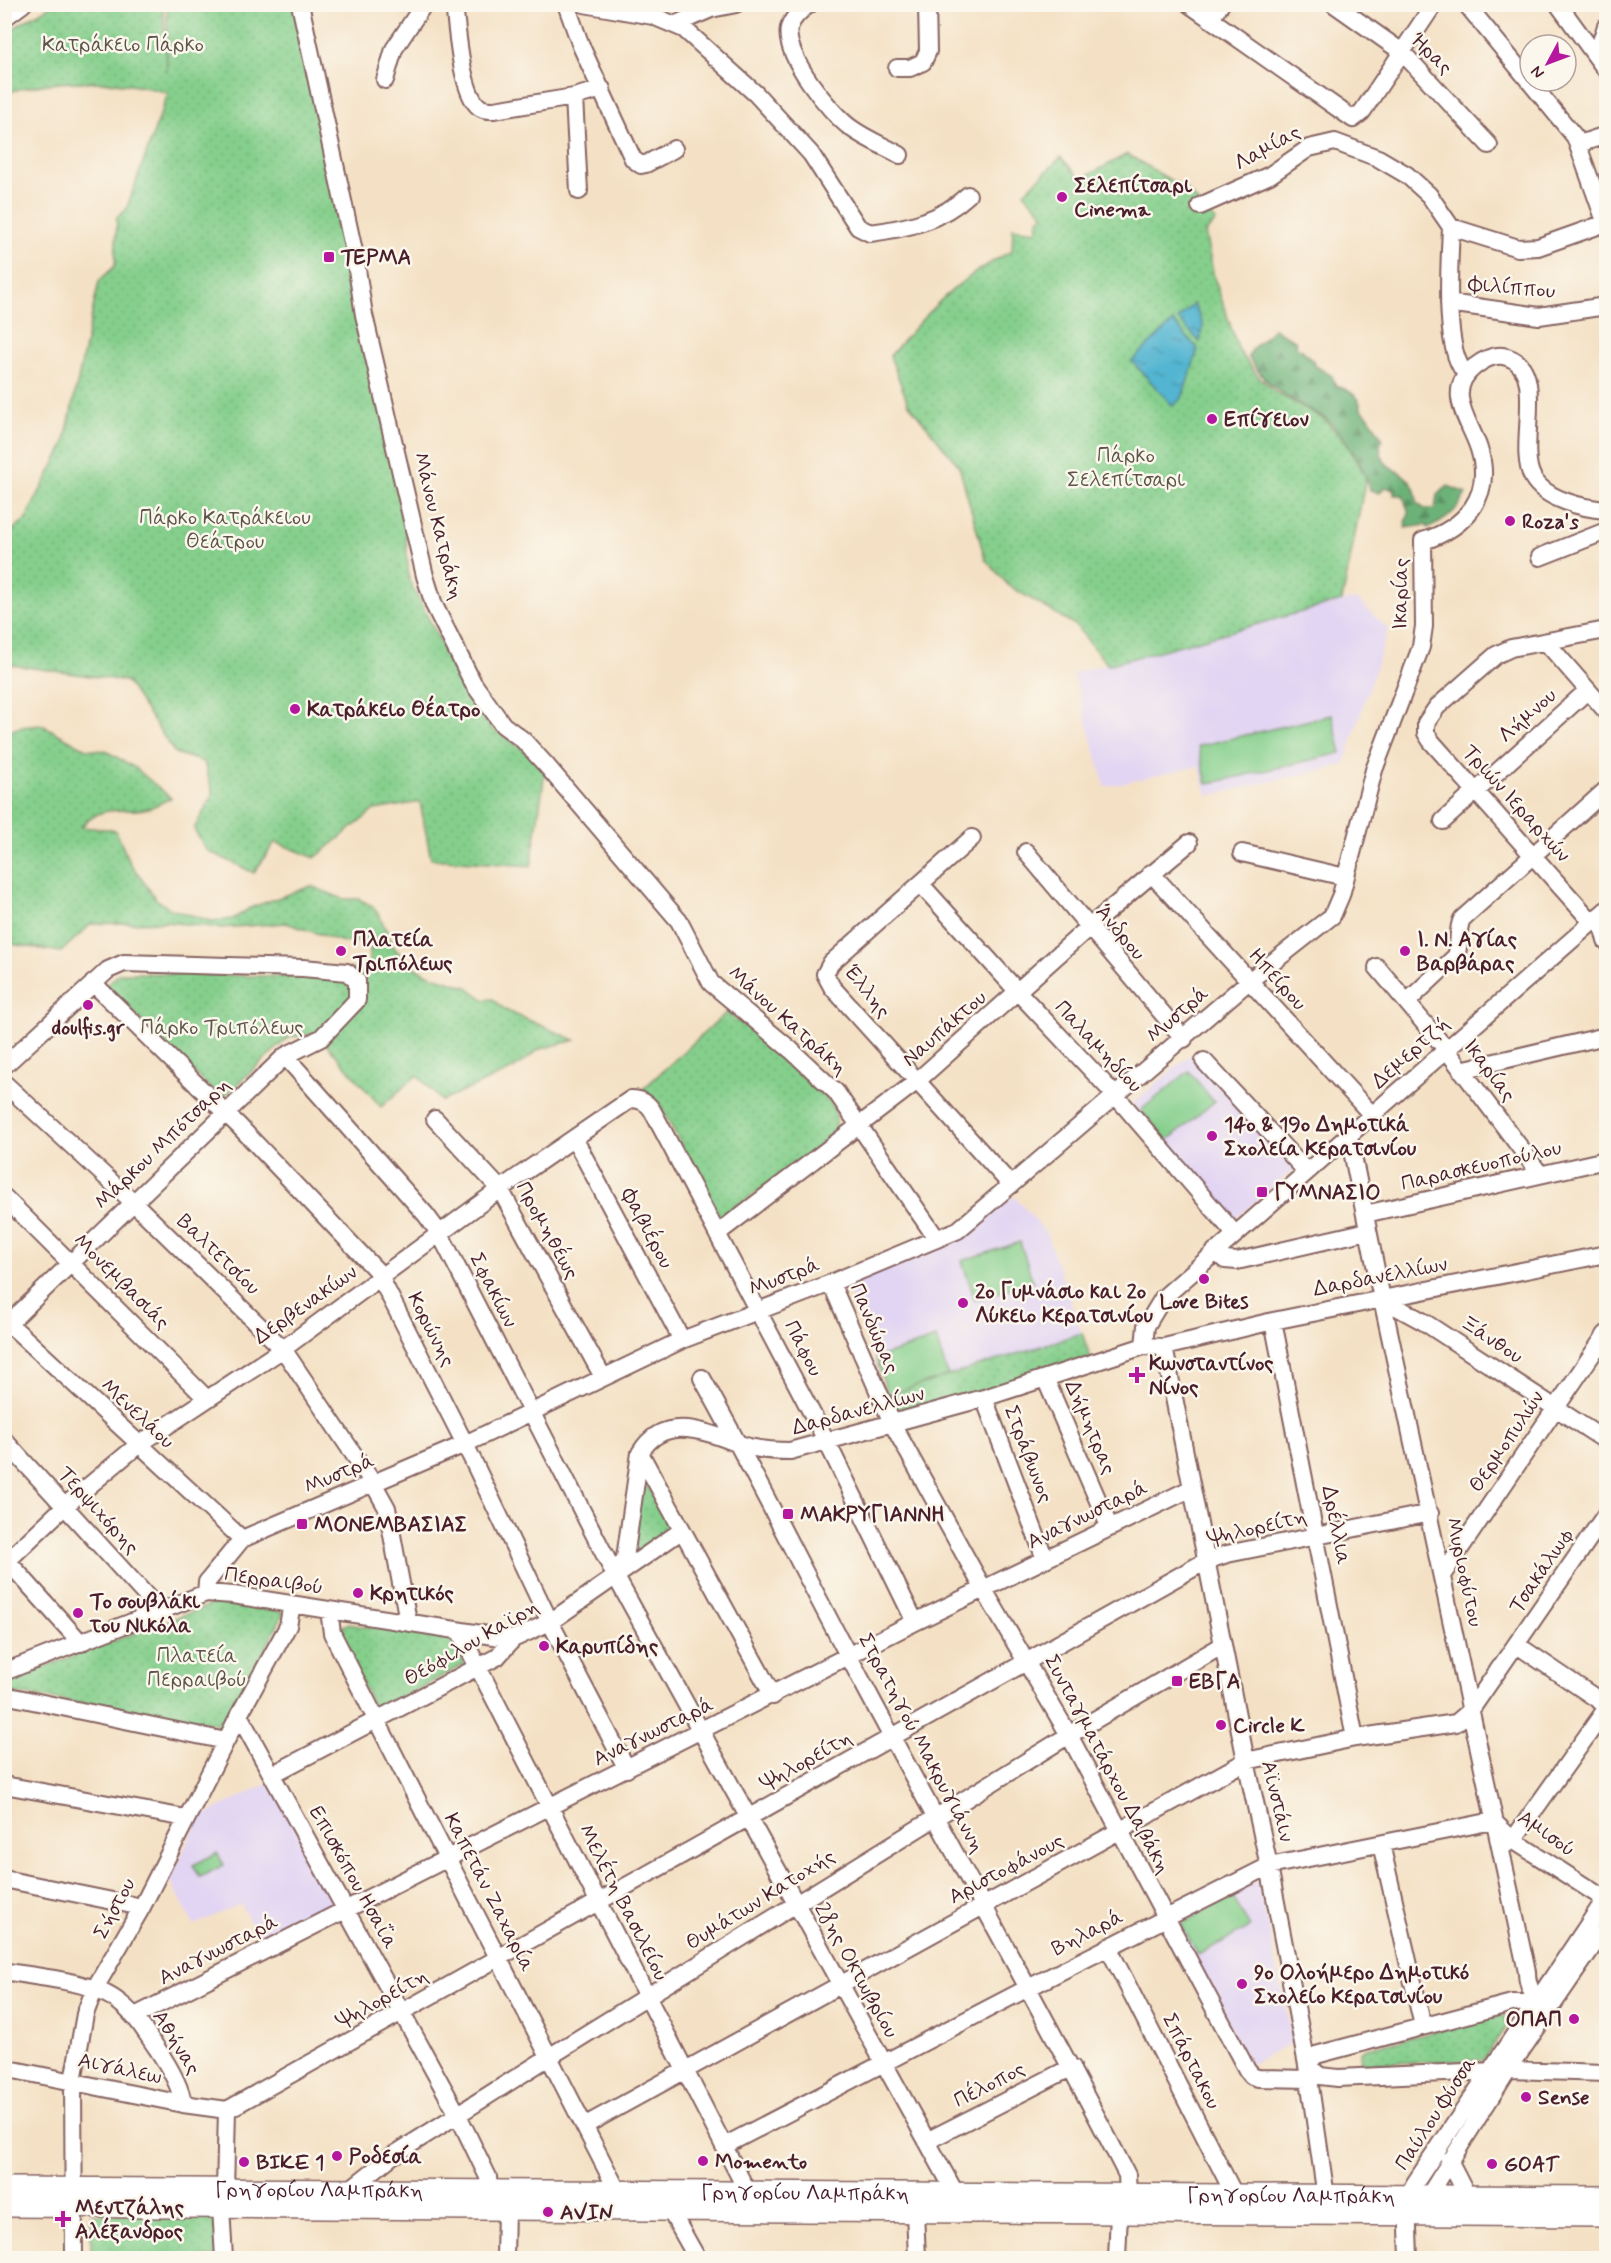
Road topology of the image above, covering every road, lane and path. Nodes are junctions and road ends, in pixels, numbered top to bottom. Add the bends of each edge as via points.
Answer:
1 (23, 4) edge
2 (300, 4) edge
3 (424, 4) edge
4 (453, 4) edge
5 (566, 4) edge
6 (584, 4) edge
7 (736, 4) edge
8 (810, 4) edge
9 (927, 4) edge
10 (1189, 4) edge
11 (1221, 4) edge
12 (1334, 4) edge
13 (1434, 4) edge
14 (1466, 4) edge
15 (1558, 4) edge
16 (4, 18) edge
17 (1210, 19) junction
18 (676, 24) junction
19 (1606, 26) edge
20 (1402, 52) junction
21 (1597, 54) junction
22 (897, 69) dead end
23 (1606, 70) edge
24 (385, 80) dead end
25 (602, 89) junction
26 (574, 97) junction
27 (1606, 135) edge
28 (1579, 144) junction
29 (1489, 146) dead end
30 (674, 149) dead end
31 (900, 155) dead end
32 (579, 191) dead end
33 (968, 195) dead end
34 (1200, 206) dead end
35 (1606, 223) edge
36 (1451, 227) junction
37 (1449, 303) junction
38 (1606, 306) edge
39 (1467, 374) junction
40 (1606, 510) edge
41 (1606, 531) edge
42 (1540, 557) dead end
43 (1606, 630) edge
44 (1546, 642) junction
45 (1588, 690) junction
46 (1606, 711) edge
47 (1478, 790) junction
48 (1606, 790) edge
49 (1443, 821) dead end
50 (972, 838) dead end
51 (1189, 843) dead end
52 (1026, 852) dead end
53 (1242, 853) dead end
54 (1534, 855) junction
55 (1151, 873) junction
56 (1345, 877) junction
57 (927, 891) dead end
58 (1332, 916) joint
59 (1599, 916) edge
60 (1088, 928) junction
61 (1606, 941) edge
62 (1377, 968) dead end
63 (1250, 981) junction
64 (93, 983) junction
65 (1019, 993) junction
66 (1407, 1002) junction
67 (1606, 1036) edge
68 (1184, 1039) junction
69 (1446, 1049) junction
70 (285, 1056) junction
71 (1204, 1061) dead end
72 (4, 1066) edge
73 (1461, 1070) junction
74 (916, 1082) junction
75 (4, 1083) edge
76 (1116, 1096) junction
77 (643, 1101) joint
78 (224, 1114) junction
79 (1372, 1115) junction
80 (435, 1119) dead end
81 (861, 1126) junction
82 (1349, 1136) junction
83 (574, 1138) junction
84 (1606, 1160) edge
85 (1307, 1172) junction
86 (1540, 1174) junction
87 (1011, 1185) junction
88 (500, 1189) junction
89 (4, 1197) edge
90 (133, 1202) junction
91 (1365, 1214) junction
92 (1368, 1231) junction
93 (718, 1233) junction
94 (440, 1234) junction
95 (1235, 1234) junction
96 (937, 1239) junction
97 (1215, 1251) junction
98 (1606, 1254) edge
99 (71, 1261) junction
100 (381, 1278) junction
101 (831, 1282) junction
102 (1382, 1299) junction
103 (759, 1310) junction
104 (1273, 1321) junction
105 (6, 1324) edge
106 (1606, 1334) edge
107 (682, 1340) junction
108 (1144, 1346) junction
109 (1164, 1347) junction
110 (283, 1349) junction
111 (603, 1377) junction
112 (702, 1378) dead end
113 (1045, 1378) junction
114 (984, 1398) junction
115 (207, 1399) junction
116 (1556, 1407) junction
117 (532, 1412) junction
118 (893, 1425) junction
119 (4, 1440) edge
120 (738, 1441) junction
121 (1606, 1441) edge
122 (827, 1442) junction
123 (465, 1444) junction
124 (138, 1445) junction
125 (640, 1453) junction
126 (373, 1483) junction
127 (1192, 1488) junction
128 (66, 1505) junction
129 (1430, 1513) junction
130 (1606, 1514) edge
131 (1109, 1526) junction
132 (681, 1531) junction
133 (1316, 1536) junction
134 (242, 1539) junction
135 (1045, 1559) junction
136 (6, 1560) edge
137 (1206, 1561) junction
138 (1443, 1574) junction
139 (616, 1577) junction
140 (984, 1590) junction
141 (206, 1593) junction
142 (292, 1604) junction
143 (329, 1610) junction
144 (160, 1611) junction
145 (408, 1621) junction
146 (550, 1622) junction
147 (915, 1622) junction
148 (460, 1632) junction
149 (513, 1640) junction
150 (81, 1643) junction
151 (1223, 1645) junction
152 (1517, 1645) junction
153 (849, 1656) junction
154 (1027, 1661) junction
155 (478, 1668) junction
156 (4, 1672) edge
157 (4, 1695) edge
158 (773, 1696) junction
159 (1606, 1707) edge
160 (1470, 1711) junction
161 (239, 1715) junction
162 (378, 1720) junction
163 (701, 1732) junction
164 (1069, 1735) junction
165 (894, 1737) junction
166 (1354, 1738) junction
167 (226, 1741) junction
168 (1246, 1761) junction
169 (627, 1769) junction
170 (273, 1774) junction
171 (4, 1785) edge
172 (550, 1807) junction
173 (936, 1816) junction
174 (186, 1818) junction
175 (748, 1818) junction
176 (1493, 1821) junction
177 (1121, 1832) junction
178 (1381, 1844) junction
179 (1506, 1844) junction
180 (449, 1860) junction
181 (1269, 1866) junction
182 (4, 1879) edge
183 (1606, 1899) edge
184 (600, 1904) junction
185 (795, 1904) junction
186 (984, 1905) junction
187 (142, 1907) junction
188 (345, 1910) junction
189 (1165, 1918) junction
190 (1606, 1927) edge
191 (1108, 1947) junction
192 (499, 1959) junction
193 (4, 1971) edge
194 (840, 1984) junction
195 (1030, 1987) junction
196 (96, 1989) junction
197 (647, 1997) junction
198 (1544, 2006) junction
199 (403, 2012) junction
200 (135, 2016) junction
201 (1423, 2026) junction
202 (1505, 2048) junction
203 (549, 2057) junction
204 (883, 2063) junction
205 (1072, 2067) junction
206 (4, 2068) edge
207 (685, 2070) junction
208 (1508, 2070) junction
209 (1488, 2071) junction
210 (1308, 2072) junction
211 (1606, 2073) edge
212 (74, 2081) junction
213 (183, 2104) junction
214 (227, 2110) junction
215 (458, 2115) junction
216 (584, 2126) junction
217 (927, 2141) junction
218 (724, 2146) junction
219 (1449, 2160) junction
220 (4, 2188) edge
221 (348, 2189) junction
222 (489, 2191) junction
223 (618, 2192) junction
224 (748, 2193) junction
225 (956, 2194) junction
226 (1235, 2196) junction
227 (1326, 2197) junction
228 (1468, 2197) junction
229 (1606, 2197) edge
230 (74, 2198) junction
231 (223, 2198) junction
232 (1415, 2203) junction
233 (1123, 2204) junction
234 (4, 2206) edge
235 (333, 2207) junction
236 (506, 2209) junction
237 (670, 2210) junction
238 (915, 2211) junction
239 (1606, 2216) edge
240 (74, 2259) edge
241 (224, 2259) edge
242 (505, 2259) edge
243 (697, 2259) edge
244 (917, 2259) edge
245 (1118, 2259) edge
246 (1409, 2259) edge

1 - 16 street
2 - 81 street, Μάνου Κατράκη via 355,256 364,315 425,576 459,658 503,725 523,740 679,921 711,983 836,1092
3 - 24 street via 394,49
4 - 26 street via 468,84 478,106 494,110
5 - 25 street
6 - 18 street
7 - 18 street via 711,9
8 - 31 street via 789,27 799,63 822,100 840,119
9 - 22 street via 928,51 923,62
10 - 17 street
11 - 17 street
12 - 20 street, Ήρας
13 - 20 street
14 - 28 street
15 - 21 street
17 - 20 street via 1353,119 1362,112
18 - 33 street via 715,54 756,94 803,146 864,232 918,225 945,214
19 - 21 street
20 - 29 street, Ήρας
21 - 23 street
25 - 26 street
25 - 30 street via 637,163 646,164
26 - 32 street
27 - 28 street
28 - 35 street
34 - 36 street, Λαμίας via 1270,175 1309,148 1335,142 1378,158 1407,175 1429,195
35 - 36 street via 1527,249
36 - 37 street
37 - 38 street, Φιλίππου via 1539,316
37 - 39 street via 1455,361
39 - 40 street via 1497,356 1518,362 1528,380 1526,449 1532,477 1552,494
39 - 56 street, Ικαρίας via 1459,401 1479,447 1483,479 1467,517 1453,529 1423,541 1424,626 1420,647 1374,770
41 - 42 street
43 - 44 street
44 - 45 street
44 - 47 street, Τριών Ιεραρχών via 1511,648 1496,655 1437,708 1426,723 1431,741
45 - 46 street
45 - 47 street, Λήμνου
47 - 49 street, Λήμνου
47 - 54 street, Τριών Ιεραρχών
48 - 54 street
50 - 74 street, Έλλης via 831,963 825,974 832,987
51 - 55 street, Ναυπάκτου
52 - 60 street, Άνδρου
53 - 56 street
54 - 59 street, Τριών Ιεραρχών
54 - 66 street via 1462,919 1456,956
55 - 60 street, Ναυπάκτου
55 - 63 street, Ηπείρου
56 - 58 street, Ικαρίας
57 - 65 street, Παλαμηδίου
58 - 63 street, Μυστρά
59 - 61 street
59 - 69 street, Δεμερτζή
60 - 65 street, Ναυπάκτου
60 - 68 street, Άνδρου
62 - 66 street, Ικαρίας
63 - 68 street, Μυστρά
63 - 79 street, Ηπείρου
64 - 70 street, Μάρκου Μπότσαρη via 124,963 347,972 357,981 357,1000 321,1038
64 - 72 street
64 - 78 street, Κορώνης
65 - 74 street, Ναυπάκτου
65 - 76 street, Παλαμηδίου
66 - 69 street, Ικαρίας
67 - 73 street
68 - 76 street, Μυστρά
69 - 73 street, Ικαρίας
69 - 79 street, Δεμερτζή
70 - 78 street, Μάρκου Μπότσαρη
70 - 94 street, Σφακίων
71 - 85 street
73 - 86 street, Ικαρίας
74 - 81 street, Ναυπάκτου
74 - 87 street, Έλλης
75 - 90 street, Βαλτετσίου
76 - 87 street, Μυστρά
76 - 95 street, Παλαμηδίου
77 - 83 street, Δερβενακίων via 631,1099
77 - 93 street, Πάφου via 652,1110
78 - 90 street, Μάρκου Μπότσαρη
78 - 100 street, Κορώνης via 305,1194
79 - 82 street, Δεμερτζή
80 - 88 street, Προμηθέως
81 - 93 street, Ναυπάκτου
81 - 96 street
82 - 85 street, Δεμερτζή
82 - 91 street, Μυριοφύτου
83 - 88 street, Δερβενακίων
83 - 107 street, Φαβιέρου
84 - 86 street, Παρασκευοπούλου
85 - 95 street, Δεμερτζή
86 - 91 street, Παρασκευοπούλου
87 - 96 street, Μυστρά via 958,1230
88 - 94 street, Δερβενακίων
88 - 111 street, Προμηθέως
89 - 99 street, Μονεμβασιάς
90 - 99 street, Μάρκου Μπότσαρη
90 - 110 street, Βαλτετσίου
91 - 92 street, Μυριοφύτου
92 - 97 street via 1237,1261 1225,1260
92 - 102 street, Μυριοφύτου
93 - 103 street, Πάφου
94 - 100 street, Δερβενακίων
94 - 117 street, Σφακίων
95 - 97 street, Δεμερτζή
96 - 101 street, Μυστρά
97 - 108 street, Δεμερτζή via 1163,1298 1146,1326
98 - 102 street, Δαρδανελλίων
99 - 105 street, Μάρκου Μπότσαρη
99 - 115 street, Μονεμβασιάς
100 - 110 street, Δερβενακίων
100 - 123 street, Κορώνης
101 - 103 street, Μυστρά
101 - 118 street, Πανδώρας
102 - 104 street, Δαρδανελλίων
102 - 116 street, Ξάνθου
102 - 129 street, Μυριοφύτου
103 - 107 street, Μυστρά
103 - 122 street, Πάφου
104 - 109 street, Δαρδανελλίων
104 - 133 street, Δρέλλια
105 - 124 street, Μενελάου
106 - 116 street, Θερμοπυλών
107 - 111 street, Μυστρά
108 - 109 street
108 - 113 street, Δαρδανελλίων
109 - 127 street, Αϊνστάιν
110 - 115 street, Δερβενακίων
110 - 126 street, Βαλτετσίου
111 - 117 street, Μυστρά
112 - 120 street
113 - 114 street, Δαρδανελλίων
113 - 131 street, Δήμητρας
114 - 118 street, Δαρδανελλίων
114 - 135 street, Στράβωνος
115 - 124 street, Δερβενακίων
116 - 121 street, Ξάνθου
116 - 138 street, Θερμοπυλών
117 - 123 street, Μυστρά
117 - 139 street, Σφακίων
118 - 122 street, Δαρδανελλίων
118 - 140 street, Συνταγματάρχου Δαβάκη
119 - 128 street, Τερψιχόρης
120 - 122 street, Δαρδανελλίων via 772,1451
120 - 125 street, Δαρδανελλίων via 673,1428
120 - 153 street, Στρατηγού Μακρυγιάννη
122 - 147 street, Πάφου
123 - 126 street, Μυστρά
123 - 146 street, Κορώνης
124 - 128 street, Δερβενακίων
124 - 134 street, Μενελάου
125 - 132 street
125 - 139 street via 625,1558
126 - 134 street, Μυστρά
126 - 145 street, Βαλτετσίου via 387,1508
127 - 131 street, Αναγνωσταρά
127 - 137 street, Αϊνστάιν
128 - 136 street, Δερβενακίων
128 - 144 street, Τερψιχόρης
129 - 133 street, Ψηλορείτη
129 - 138 street, Μυριοφύτου
130 - 152 street, Τσακάλωφ
131 - 135 street, Αναγνωσταρά
132 - 139 street, Θεόφιλου Καϊρη
132 - 158 street
133 - 137 street, Ψηλορείτη
133 - 166 street, Δρέλλια
134 - 141 street, Μυστρά via 207,1582
135 - 140 street, Αναγνωσταρά
136 - 150 street
137 - 151 street, Αϊνστάιν
137 - 154 street, Ψηλορείτη
138 - 160 street, Μυριοφύτου
139 - 146 street, Θεόφιλου Καϊρη
139 - 163 street, 28ης Οκτωβρίου
140 - 147 street, Αναγνωσταρά
140 - 154 street, Συνταγματάρχου Δαβάκη
141 - 142 street, Περραιβού
141 - 144 street, Περραιβού
142 - 143 street, Περραιβού
142 - 161 street, Σήστου via 288,1626
143 - 145 street, Περραιβού
143 - 162 street, Καπετάν Ζαχαρία via 332,1632
144 - 150 street, Περραιβού
145 - 148 street, Περραιβού
146 - 149 street, Θεόφιλου Καϊρη
146 - 169 street, Κορώνης
147 - 153 street, Αναγνωσταρά
148 - 149 street, Περραιβού
148 - 155 street, Μελέτη Βασιλείου
149 - 155 street, Θεόφιλου Καϊρη via 497,1658
150 - 156 street, Περραιβού
151 - 164 street, Θυμάτων Κατοχής
151 - 168 street, Αϊνστάιν
152 - 159 street
152 - 160 street, Τσακάλωφ
153 - 158 street, Αναγνωσταρά
153 - 165 street, Στρατηγού Μακρυγιάννη
154 - 164 street, Συνταγματάρχου Δαβάκη
154 - 165 street, Ψηλορείτη
155 - 162 street, Θεόφιλου Καϊρη
155 - 172 street, Μελέτη Βασιλείου
157 - 167 street
158 - 163 street, Αναγνωσταρά
159 - 179 street
160 - 166 street, Αριστοφάνους via 1456,1723
160 - 176 street, Μυριοφύτου
161 - 167 street, Σήστου
161 - 170 street, Επισκόπου Ησαΐα
162 - 170 street, Θεόφιλου Καϊρη
162 - 180 street, Καπετάν Ζαχαρία
163 - 169 street, Αναγνωσταρά
163 - 175 street, 28ης Οκτωβρίου
164 - 173 street, Θυμάτων Κατοχής
164 - 177 street, Συνταγματάρχου Δαβάκη
165 - 173 street, Στρατηγού Μακρυγιάννη
165 - 175 street, Ψηλορείτη
166 - 168 street, Αριστοφάνους
167 - 174 street, Σήστου
168 - 177 street, Αριστοφάνους
168 - 181 street, Αϊνστάιν
169 - 172 street, Αναγνωσταρά
170 - 188 street, Επισκόπου Ησαΐα
171 - 174 street
172 - 180 street, Αναγνωσταρά
172 - 184 street, Μελέτη Βασιλείου
173 - 185 street, Θυμάτων Κατοχής
173 - 186 street, Στρατηγού Μακρυγιάννη
174 - 187 street, Σήστου
175 - 184 street, Ψηλορείτη
175 - 185 street, 28ης Οκτωβρίου
176 - 178 street, Βηλαρά
176 - 179 street, Μυριοφύτου
177 - 186 street, Αριστοφάνους
177 - 189 street, Συνταγματάρχου Δαβάκη
178 - 181 street, Βηλαρά
178 - 201 street
179 - 183 street, Αμισού
179 - 198 street, Μυριοφύτου via 1527,1984
180 - 188 street, Αναγνωσταρά
180 - 192 street, Καπετάν Ζαχαρία
181 - 189 street, Βηλαρά
181 - 210 street, Αϊνστάιν
182 - 187 street
183 - 198 street, Παύλου Φύσσα
184 - 192 street, Ψηλορείτη
184 - 197 street, Μελέτη Βασιλείου
185 - 194 street, 28ης Οκτωβρίου
185 - 197 street, Θυμάτων Κατοχής
186 - 194 street, Αριστοφάνους
186 - 195 street, Στρατηγού Μακρυγιάννη
187 - 196 street, Σήστου
188 - 199 street, Επισκόπου Ησαΐα
188 - 200 street, Αναγνωσταρά
189 - 191 street, Βηλαρά
189 - 210 street, Συνταγματάρχου Δαβάκη via 1252,2076 1268,2079
190 - 198 street, Παύλου Φύσσα
191 - 195 street, Βηλαρά
191 - 226 street, Σπάρτακου
192 - 199 street, Ψηλορείτη
192 - 203 street, Καπετάν Ζαχαρία
193 - 196 street, Αθήνας
194 - 204 street, 28ης Οκτωβρίου
194 - 207 street, Αριστοφάνους
195 - 204 street, Βηλαρά
195 - 205 street, Στρατηγού Μακρυγιάννη
196 - 200 street, Αθήνας via 119,2001
196 - 212 street, Σήστου via 85,2014
197 - 203 street, Θυμάτων Κατοχής
197 - 207 street, Μελέτη Βασιλείου
198 - 201 street via 1512,2003
198 - 202 street, Παύλου Φύσσα
198 - 208 street, Παύλου Φύσσα
199 - 214 street, Ψηλορείτη
199 - 215 street, Επισκόπου Ησαΐα
200 - 213 street, Αθήνας via 182,2093
201 - 210 street via 1316,2055
202 - 208 street via 1503,2057
202 - 209 street, Παύλου Φύσσα
203 - 215 street, Θυμάτων Κατοχής
203 - 216 street, Καπετάν Ζαχαρία
204 - 217 street, 28ης Οκτωβρίου
204 - 218 street, Βηλαρά
205 - 217 street, Πέλοπος
205 - 233 street, Στρατηγού Μακρυγιάννη via 1127,2175
206 - 212 street, Αιγάλεω
207 - 216 street, Αριστοφάνους
207 - 218 street, Μελέτη Βασιλείου
208 - 209 street
208 - 211 street
208 - 219 street, Παύλου Φύσσα
209 - 210 street via 1338,2078
209 - 232 street, Παύλου Φύσσα
210 - 227 street, Αϊνστάιν
212 - 213 street, Αιγάλεω
212 - 230 street, Σήστου
213 - 214 street, Αιγάλεω
214 - 231 street
215 - 221 street, Θυμάτων Κατοχής
215 - 222 street, Επισκόπου Ησαΐα via 488,2177
216 - 223 street, Καπετάν Ζαχαρία
217 - 225 street, 28ης Οκτωβρίου
218 - 224 street, Μελέτη Βασιλείου
219 - 228 street
219 - 232 street, Παύλου Φύσσα
220 - 230 main road, Γρηγορίου Λαμπράκη
221 - 222 main road, Γρηγορίου Λαμπράκη
221 - 231 main road, Γρηγορίου Λαμπράκη
221 - 235 street, Θυμάτων Κατοχής
222 - 223 main road, Γρηγορίου Λαμπράκη
223 - 224 main road, Γρηγορίου Λαμπράκη
224 - 225 main road, Γρηγορίου Λαμπράκη
225 - 233 main road, Γρηγορίου Λαμπράκη
226 - 227 main road, Γρηγορίου Λαμπράκη
226 - 233 main road, Γρηγορίου Λαμπράκη
227 - 232 main road, Γρηγορίου Λαμπράκη
228 - 229 main road, Γρηγορίου Λαμπράκη
228 - 232 main road, Γρηγορίου Λαμπράκη
230 - 231 main road, Γρηγορίου Λαμπράκη
230 - 234 main road, Γρηγορίου Λαμπράκη
230 - 240 street, Σήστου
231 - 235 main road, Γρηγορίου Λαμπράκη
231 - 241 street
232 - 233 main road, Γρηγορίου Λαμπράκη
232 - 239 main road, Γρηγορίου Λαμπράκη
232 - 246 street
233 - 238 main road, Γρηγορίου Λαμπράκη
233 - 245 street, Στρατηγού Μακρυγιάννη
235 - 236 main road, Γρηγορίου Λαμπράκη
236 - 237 main road, Γρηγορίου Λαμπράκη
236 - 242 street
237 - 238 main road, Γρηγορίου Λαμπράκη
237 - 243 street
238 - 244 street

